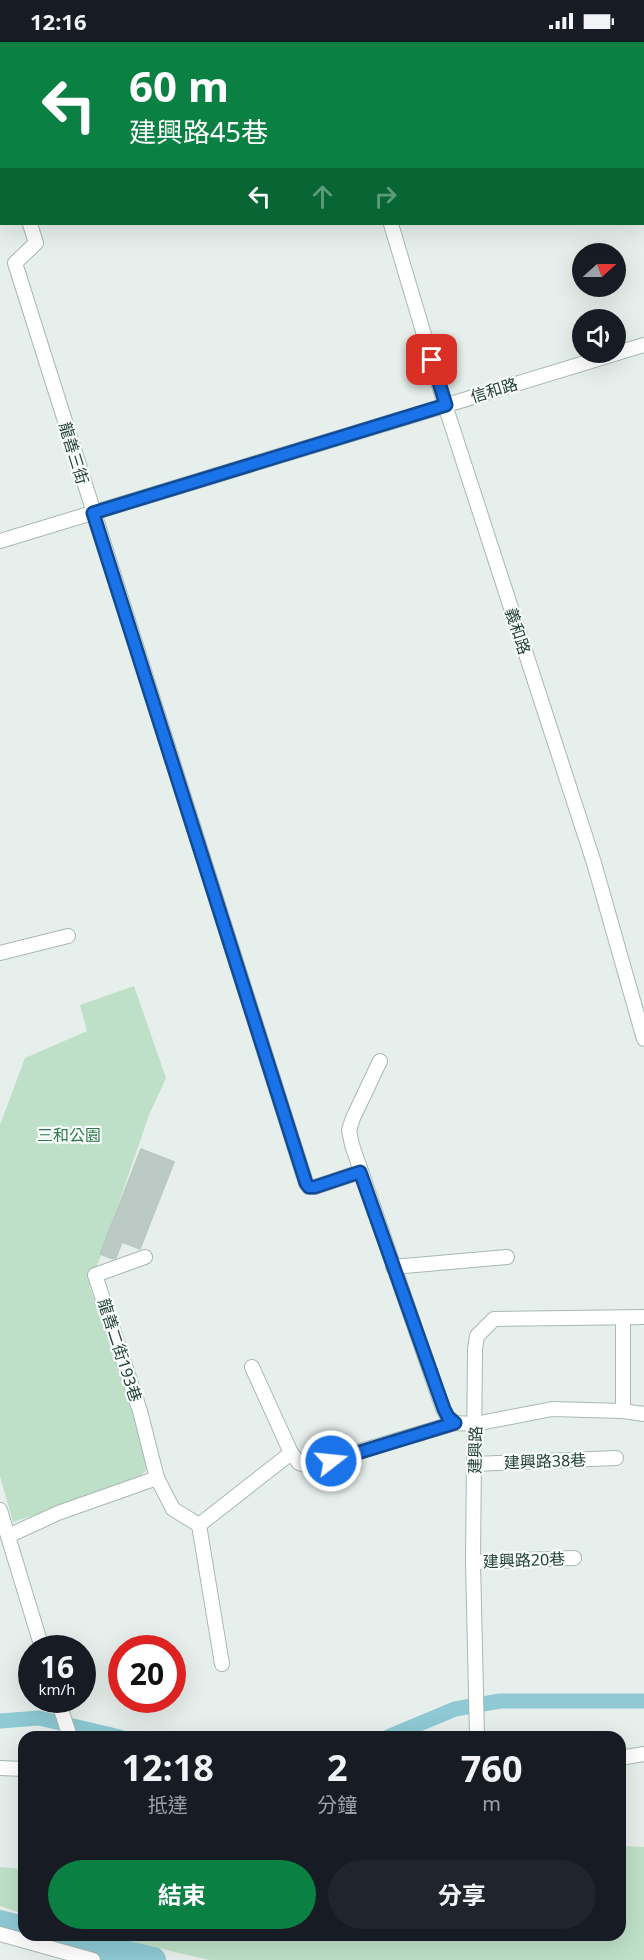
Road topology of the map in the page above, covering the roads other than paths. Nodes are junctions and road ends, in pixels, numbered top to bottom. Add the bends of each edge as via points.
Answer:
1 (30, 225) edge
2 (391, 225) edge
3 (644, 345) edge
4 (446, 405) junction
5 (93, 513) junction
6 (0, 541) edge
7 (68, 936) dead end
8 (0, 953) edge
9 (644, 1039) edge
10 (380, 1061) dead end
11 (360, 1172) junction
12 (145, 1257) dead end
13 (507, 1257) dead end
14 (393, 1267) junction
15 (644, 1317) edge
16 (623, 1318) junction
17 (252, 1367) dead end
18 (623, 1411) junction
19 (644, 1414) edge
20 (455, 1423) junction
21 (475, 1424) junction
22 (291, 1453) junction
23 (616, 1458) dead end
24 (474, 1464) junction
25 (157, 1478) junction
26 (0, 1510) edge
27 (198, 1525) junction
28 (8, 1536) junction
29 (574, 1558) dead end
30 (473, 1562) junction
31 (38, 1635) edge
32 (222, 1664) dead end
33 (62, 1713) edge
34 (67, 1729) edge
35 (477, 1731) edge
36 (644, 1754) edge
37 (626, 1757) edge
38 (0, 1768) edge
39 (18, 1769) edge
40 (0, 1934) edge
41 (18, 1939) edge
42 (25, 1941) edge
43 (93, 1960) edge

1 - 5 street, 龍善三街 via 36,243 15,263
2 - 4 street, 義和路
3 - 4 street, 信和路
4 - 5 street, 信和路
4 - 9 street, 義和路 via 594,863
5 - 6 street, 信和路
5 - 11 street, 龍善三街 via 306,1183 315,1187
7 - 8 street
10 - 11 street via 350,1130
11 - 14 street
12 - 25 street, 龍善二街193巷 via 95,1275 140,1411
13 - 14 street
14 - 20 street via 444,1409
15 - 16 street, 建興路
16 - 18 street
16 - 21 street, 建興路 via 494,1319 477,1336
17 - 22 street
18 - 19 street
18 - 21 street via 552,1409
20 - 21 street
20 - 22 street via 310,1466 299,1463
21 - 24 street, 建興路
22 - 27 street
23 - 24 street, 建興路38巷
24 - 30 street, 建興路
25 - 27 street, 龍善二街193巷 via 172,1509
25 - 28 street via 58,1513
26 - 28 street
27 - 32 street
28 - 31 street
29 - 30 street, 建興路20巷
30 - 35 street, 建興路
33 - 34 street
36 - 37 street
38 - 39 street
40 - 41 street
42 - 43 street

